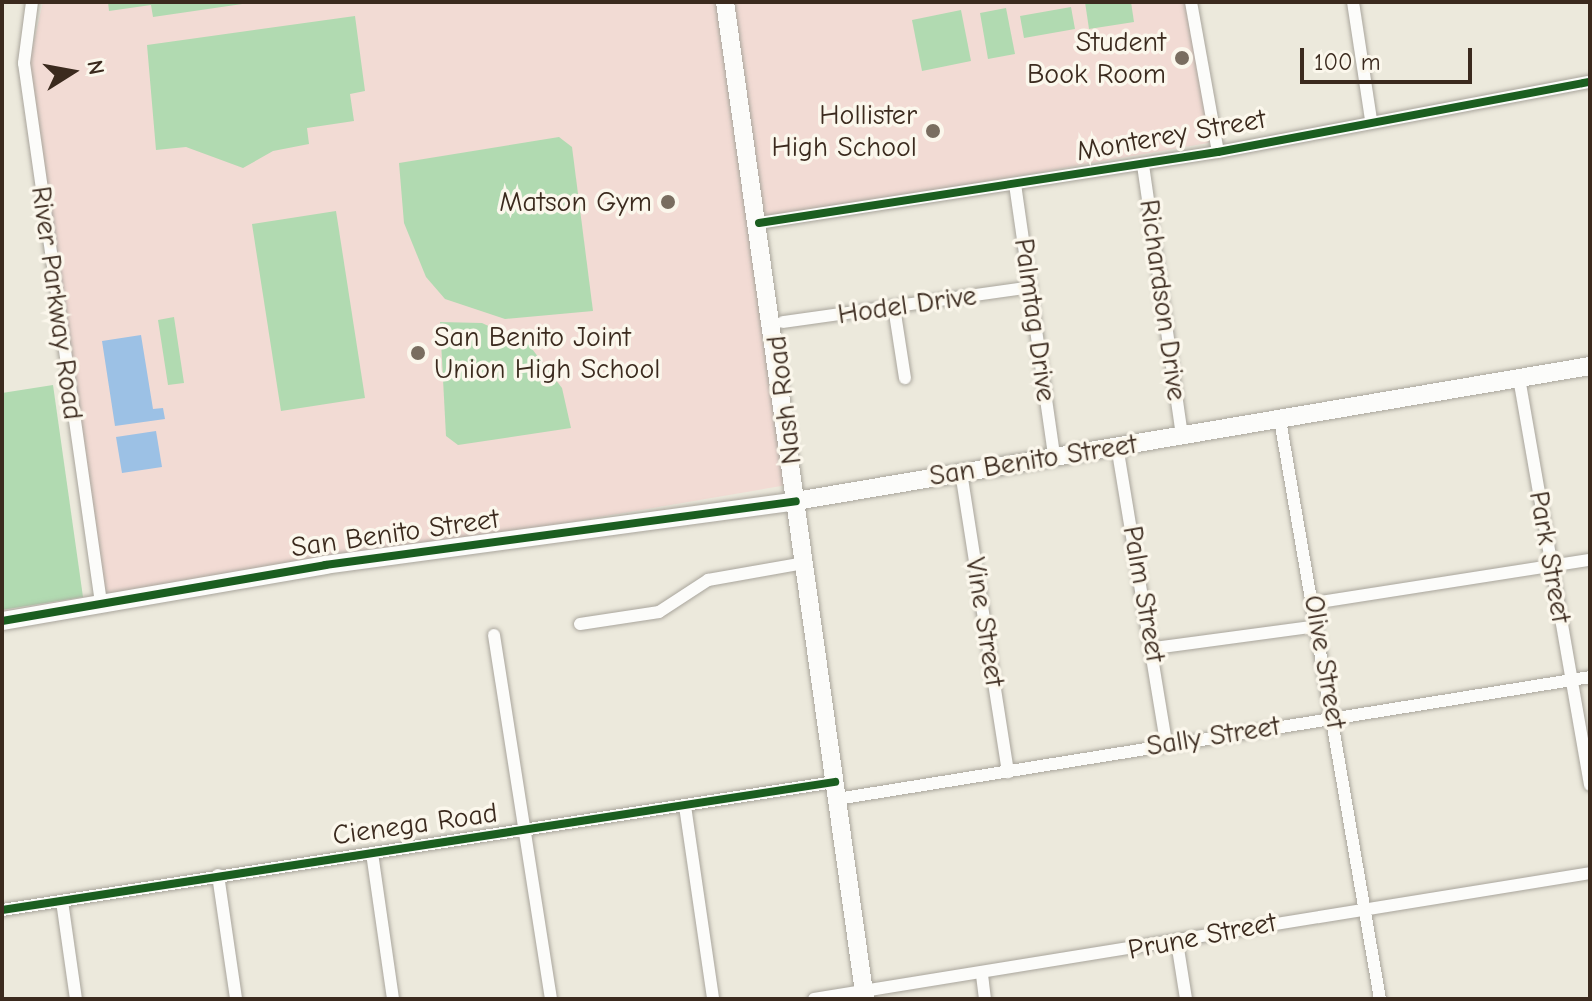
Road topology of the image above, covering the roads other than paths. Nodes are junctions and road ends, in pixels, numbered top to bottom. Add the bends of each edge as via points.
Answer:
1 (32, 2) edge
2 (725, 2) edge
3 (1191, 2) edge
4 (1353, 2) edge
5 (1590, 82) edge
6 (1371, 119) junction
7 (1218, 152) junction
8 (1143, 165) junction
9 (1015, 184) junction
10 (759, 223) junction
11 (1031, 287) junction
12 (894, 307) junction
13 (783, 322) dead end
14 (1590, 366) edge
15 (905, 378) dead end
16 (1519, 378) junction
17 (1280, 420) junction
18 (1182, 435) junction
19 (1117, 446) junction
20 (1054, 456) junction
21 (961, 472) junction
22 (796, 501) junction
23 (1590, 560) edge
24 (804, 563) junction
25 (1552, 568) junction
26 (101, 603) junction
27 (1314, 603) junction
28 (2, 621) edge
29 (580, 624) dead end
30 (1317, 626) junction
31 (494, 635) dead end
32 (1155, 648) junction
33 (1590, 677) edge
34 (1573, 680) junction
35 (1334, 717) junction
36 (1166, 743) junction
37 (1008, 772) junction
38 (1590, 785) edge
39 (836, 790) junction
40 (685, 806) junction
41 (527, 830) junction
42 (372, 853) junction
43 (1590, 873) edge
44 (218, 875) junction
45 (62, 901) junction
46 (1364, 906) junction
47 (2, 910) edge
48 (1177, 942) junction
49 (982, 975) junction
50 (865, 995) edge
51 (76, 999) edge
52 (236, 999) edge
53 (393, 999) edge
54 (551, 999) edge
55 (713, 999) edge
56 (814, 999) edge
57 (985, 999) edge
58 (1186, 999) edge
59 (1380, 999) edge

1 - 26 street, River Parkway Road via 24,63
2 - 10 street, Nash Road
3 - 7 street
4 - 6 street
5 - 6 street, Monterey Street
6 - 7 street, Monterey Street
7 - 8 street, Monterey Street
8 - 9 street, Monterey Street
8 - 18 street, Richardson Drive
9 - 10 street, Monterey Street
9 - 11 street, Palmtag Drive
10 - 22 street, Nash Road
11 - 12 street, Hodel Drive
11 - 20 street, Palmtag Drive
12 - 13 street, Hodel Drive
12 - 15 street
14 - 16 street, San Benito Street
16 - 17 street, San Benito Street
16 - 25 street, Park Street
17 - 18 street, San Benito Street
17 - 27 street, Olive Street
18 - 19 street, San Benito Street
19 - 20 street, San Benito Street
19 - 32 street, Palm Street
20 - 21 street, San Benito Street
21 - 22 street, San Benito Street
21 - 37 street, Vine Street
22 - 24 street, Nash Road
22 - 26 street, San Benito Street via 596,525
23 - 25 street
24 - 29 street via 708,580 659,612
24 - 39 street, Nash Road
25 - 27 street
25 - 34 street, Park Street
26 - 28 street, San Benito Street
27 - 30 street, Olive Street
30 - 32 street
30 - 35 street, Olive Street
31 - 41 street
32 - 36 street, Palm Street
33 - 34 street, Sally Street
34 - 35 street, Sally Street
34 - 38 street, Park Street
35 - 36 street, Sally Street
35 - 46 street, Olive Street
36 - 37 street, Sally Street
37 - 39 street, Sally Street
39 - 40 street, Cienega Road
39 - 50 street, Nash Road
40 - 41 street, Cienega Road
40 - 55 street
41 - 42 street, Cienega Road
41 - 54 street
42 - 44 street, Cienega Road
42 - 53 street
43 - 46 street, Prune Street
44 - 45 street, Cienega Road
44 - 52 street
45 - 47 street, Cienega Road
45 - 51 street
46 - 48 street, Prune Street
46 - 59 street, Olive Street
48 - 49 street, Prune Street
48 - 58 street
49 - 50 street, Prune Street
49 - 57 street
50 - 56 street, Prune Street

